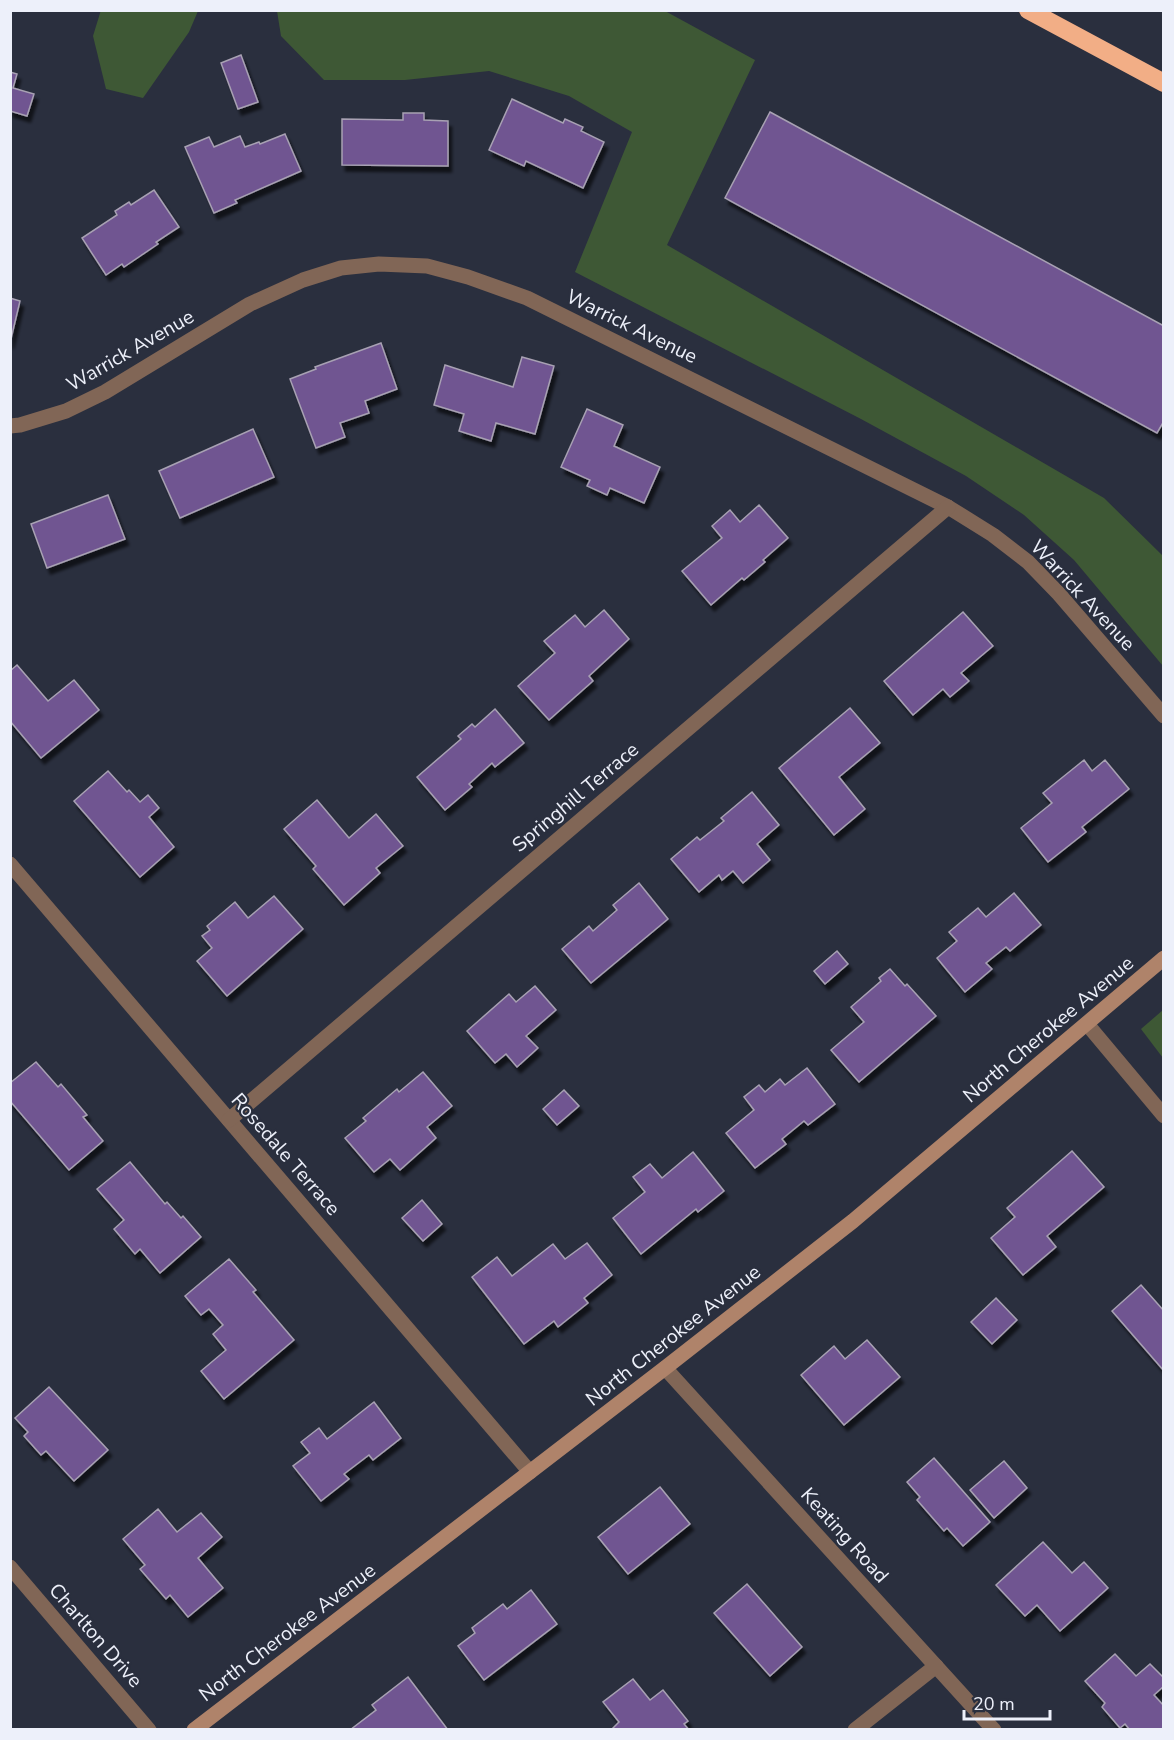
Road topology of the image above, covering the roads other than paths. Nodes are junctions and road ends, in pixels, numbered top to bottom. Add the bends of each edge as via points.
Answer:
1 (1028, 10) edge
2 (1164, 83) edge
3 (10, 426) edge
4 (948, 507) junction
5 (1164, 716) edge
6 (10, 864) edge
7 (1164, 958) edge
8 (1087, 1024) junction
9 (1164, 1116) edge
10 (229, 1120) junction
11 (665, 1368) junction
12 (530, 1472) junction
13 (10, 1568) edge
14 (936, 1666) junction
15 (149, 1730) edge
16 (194, 1730) edge
17 (855, 1730) edge
18 (994, 1730) edge

1 - 2 highway
3 - 4 street, Warrick Avenue via 66,411 105,392 250,304 303,280 341,268 379,264 427,266 527,298
4 - 5 street, Warrick Avenue via 1028,562
4 - 10 street, Springhill Terrace
6 - 10 street, Rosedale Terrace
7 - 8 street, North Cherokee Avenue
8 - 9 street
8 - 11 street, North Cherokee Avenue via 853,1221
10 - 12 street, Rosedale Terrace
11 - 12 street, North Cherokee Avenue
11 - 14 street, Keating Road
12 - 16 street, North Cherokee Avenue
13 - 15 street, Charlton Drive
14 - 17 street
14 - 18 street, Keating Road

